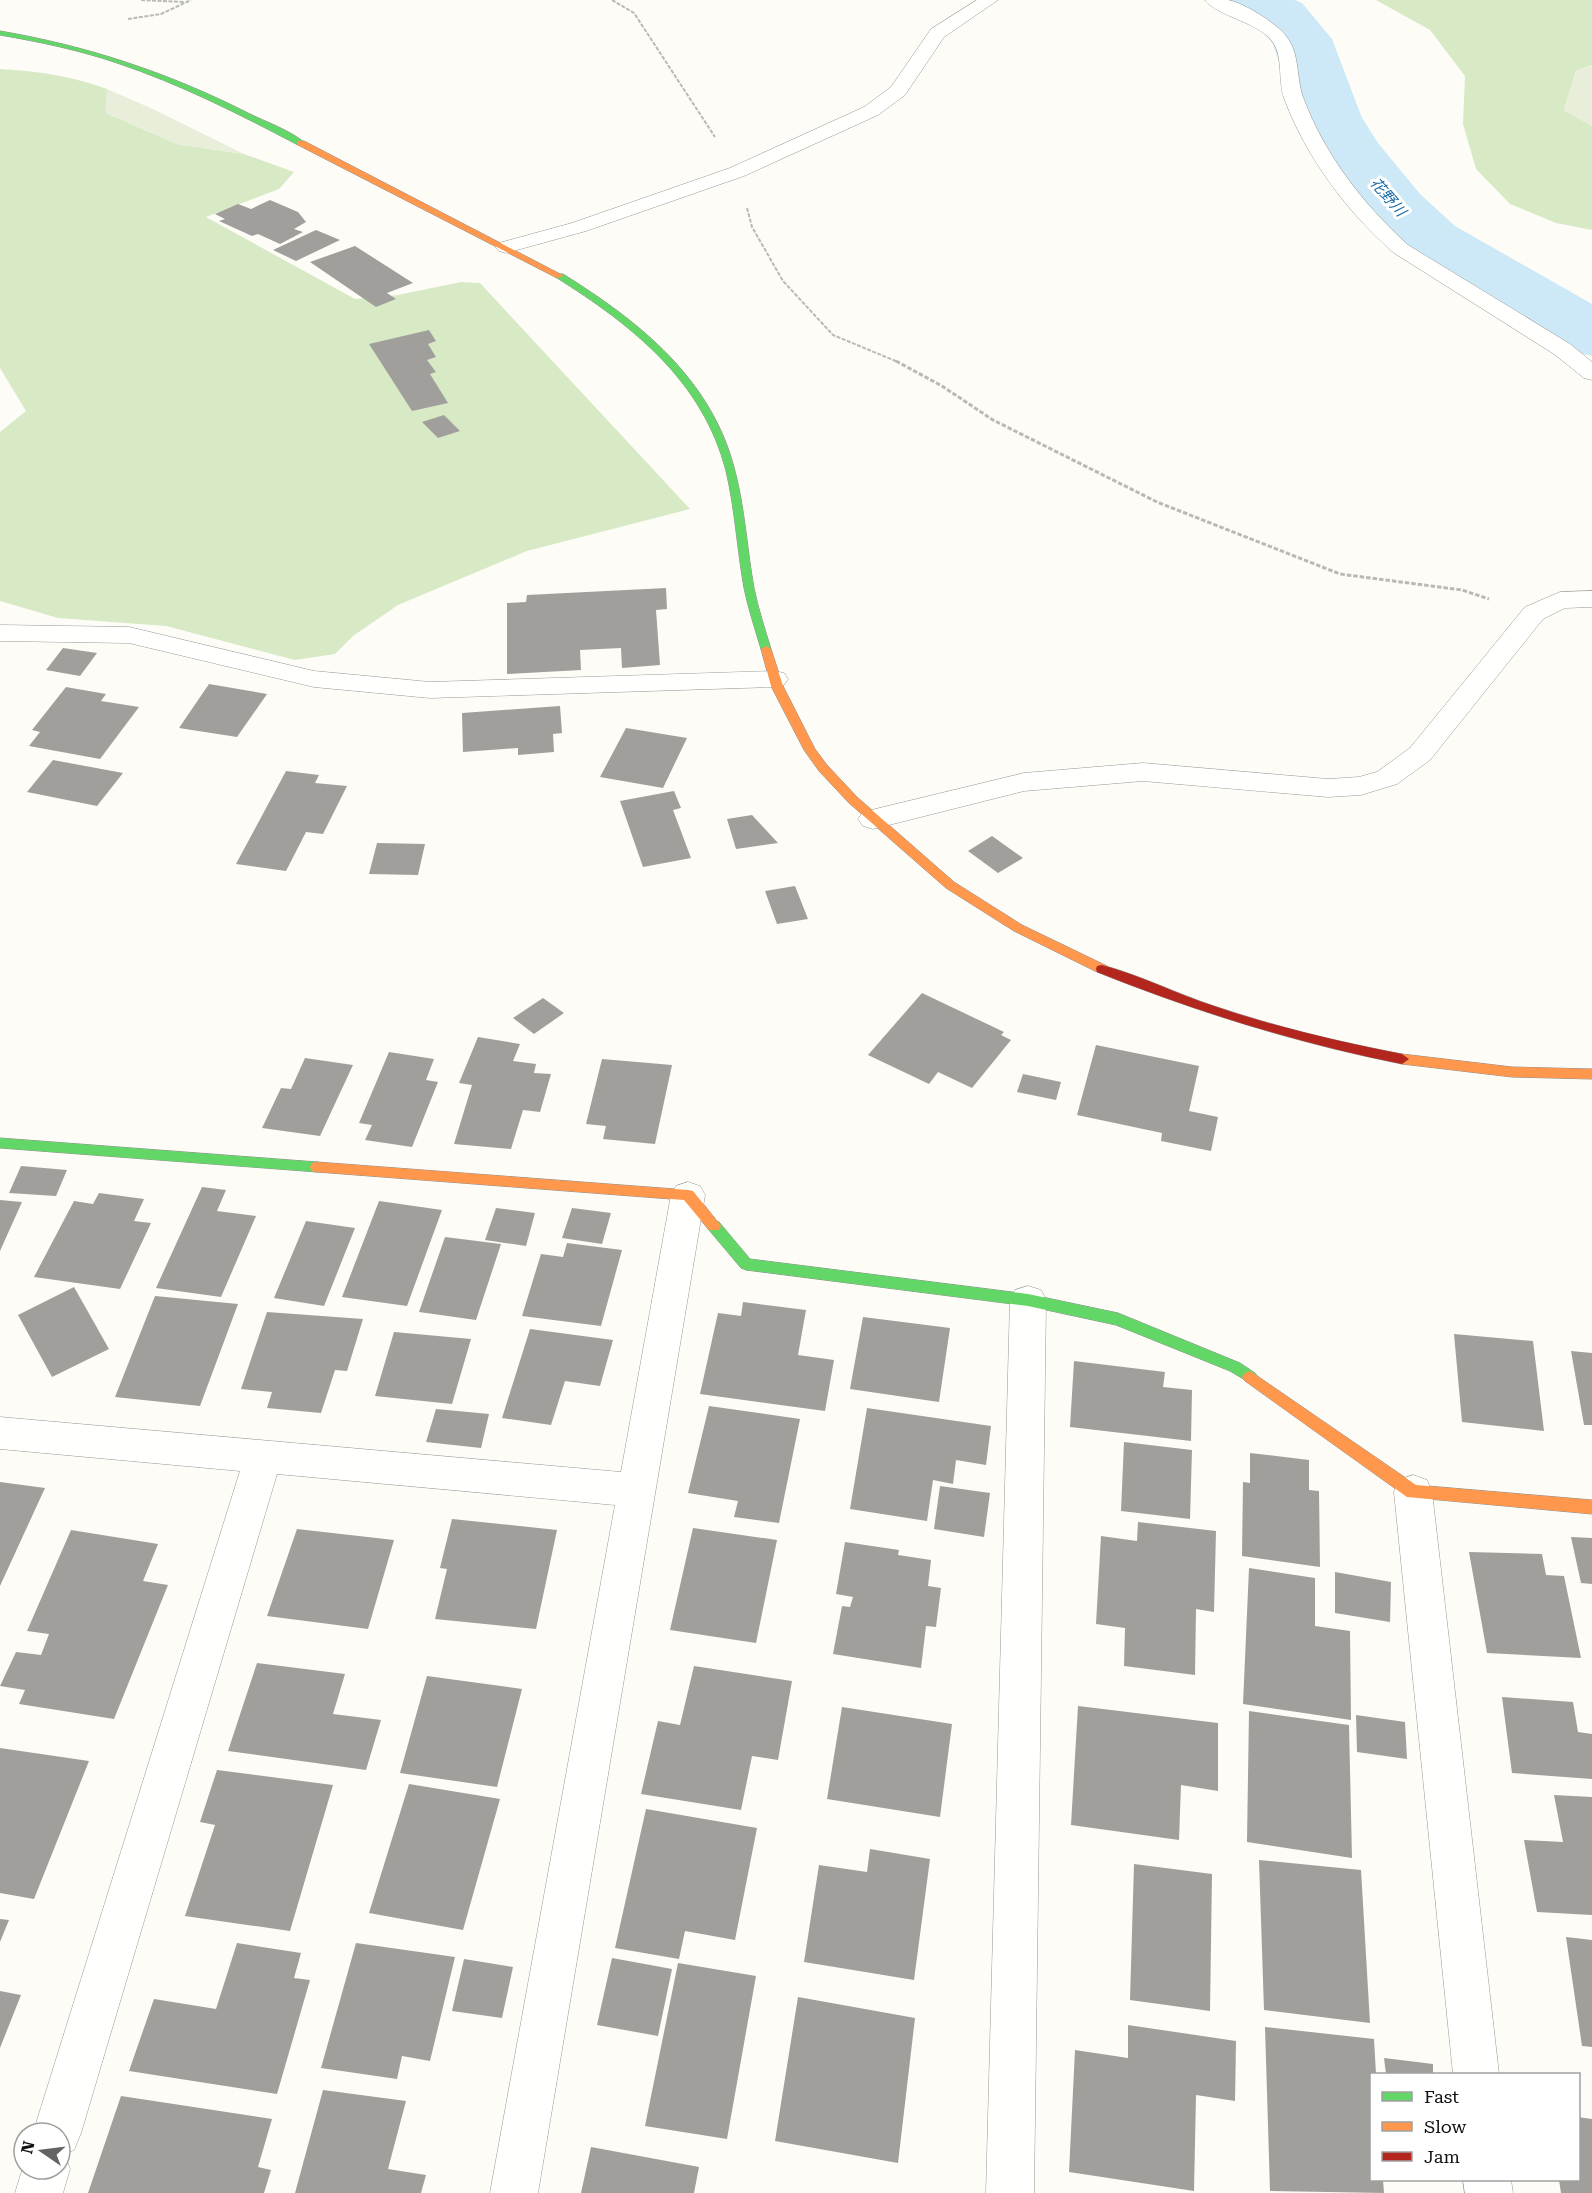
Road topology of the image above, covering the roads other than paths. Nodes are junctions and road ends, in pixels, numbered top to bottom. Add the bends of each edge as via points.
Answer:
1 (989, 0) edge
2 (1255, 0) edge
3 (1222, 4) edge
4 (0, 33) edge
5 (506, 247) junction
6 (1592, 373) edge
7 (1592, 599) edge
8 (0, 633) edge
9 (774, 679) junction
10 (873, 819) junction
11 (1592, 1074) edge
12 (0, 1143) edge
13 (688, 1195) junction
14 (1028, 1300) junction
15 (0, 1433) edge
16 (263, 1457) junction
17 (636, 1490) junction
18 (1413, 1492) junction
19 (1592, 1507) edge
20 (1476, 2073) edge
21 (61, 2121) edge
22 (514, 2193) edge
23 (1010, 2193) edge

1 - 5 street via 937,33 898,91 871,111 737,172 579,227
2 - 3 street
3 - 6 street via 1265,27 1282,43 1293,96 1323,160 1377,229 1401,249 1562,349
4 - 5 street via 75,46 165,76
5 - 9 street via 570,281 622,315 662,351 697,394 723,440 740,515 749,588
7 - 10 street via 1560,600 1534,613 1420,754 1387,778 1361,786 1328,788 1143,772 1024,782
8 - 9 street via 129,635 314,679 430,690
9 - 10 street via 817,762
10 - 11 street via 948,884 1014,924 1093,966 1184,1004 1325,1045 1447,1066 1546,1076
12 - 13 street
13 - 14 street via 746,1264
13 - 17 street
14 - 18 street via 1118,1319 1235,1366
14 - 23 street
15 - 16 street
16 - 17 street
16 - 21 street
17 - 22 street
18 - 19 street
18 - 20 street

